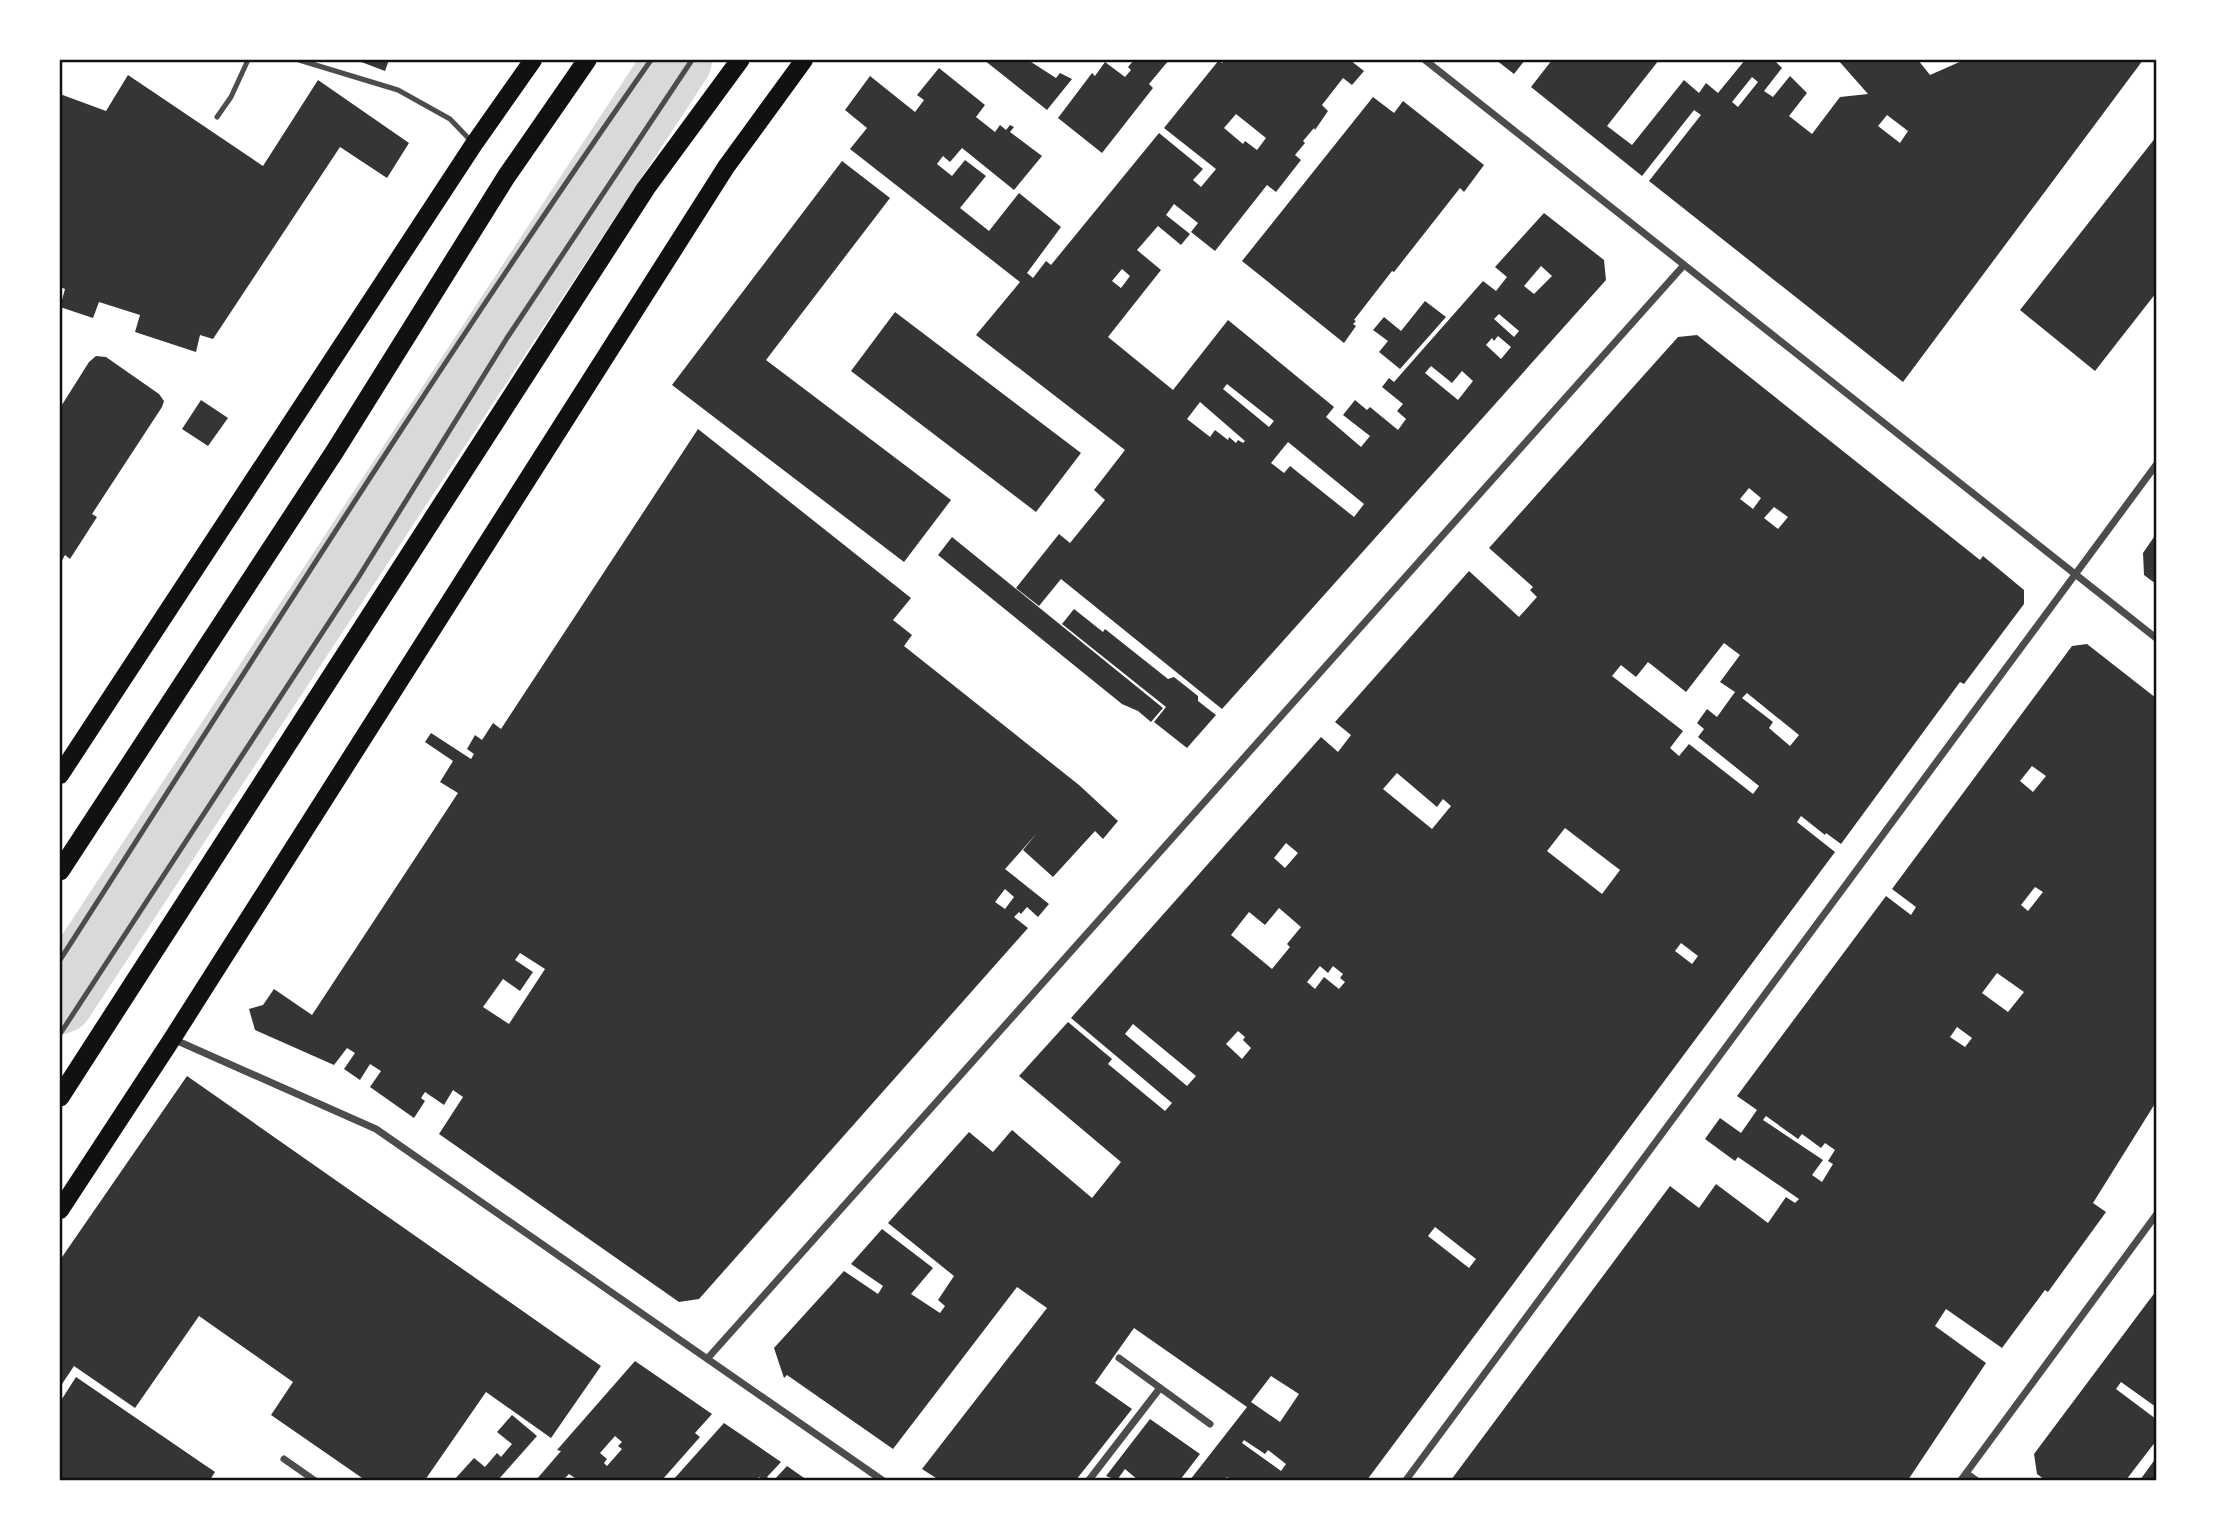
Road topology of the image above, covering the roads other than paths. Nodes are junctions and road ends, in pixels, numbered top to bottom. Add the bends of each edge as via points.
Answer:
1 (248, 60) edge
2 (299, 60) edge
3 (533, 60) edge
4 (587, 60) edge
5 (651, 60) edge
6 (692, 60) edge
7 (740, 60) edge
8 (804, 60) edge
9 (1424, 60) edge
10 (218, 117) dead end
11 (474, 144) junction
12 (1684, 265) junction
13 (2157, 465) edge
14 (2075, 575) junction
15 (2157, 638) edge
16 (60, 775) edge
17 (60, 871) edge
18 (60, 960) edge
19 (60, 1034) edge
20 (172, 1039) junction
21 (60, 1097) edge
22 (60, 1210) edge
23 (2157, 1215) edge
24 (1119, 1358) dead end
25 (707, 1359) junction
26 (1160, 1388) junction
27 (1210, 1424) dead end
28 (284, 1459) dead end
29 (1966, 1473) junction
30 (314, 1480) edge
31 (882, 1480) edge
32 (1089, 1480) edge
33 (1406, 1480) edge
34 (1961, 1480) edge
35 (1976, 1480) edge

1 - 10 lane
2 - 11 lane via 398,90 450,119
3 - 11 main road
4 - 17 highway via 506,177 335,452
5 - 18 lane via 378,464
6 - 19 lane via 507,338 358,578
7 - 21 highway via 646,188
8 - 20 main road via 726,167
9 - 12 street
11 - 16 main road
12 - 14 street
12 - 25 street
13 - 14 street
14 - 15 street
14 - 33 street
20 - 22 main road
20 - 25 street via 376,1129
23 - 29 street
24 - 26 street
25 - 31 street
26 - 27 street
26 - 32 street
28 - 30 street
29 - 34 street
29 - 35 street

